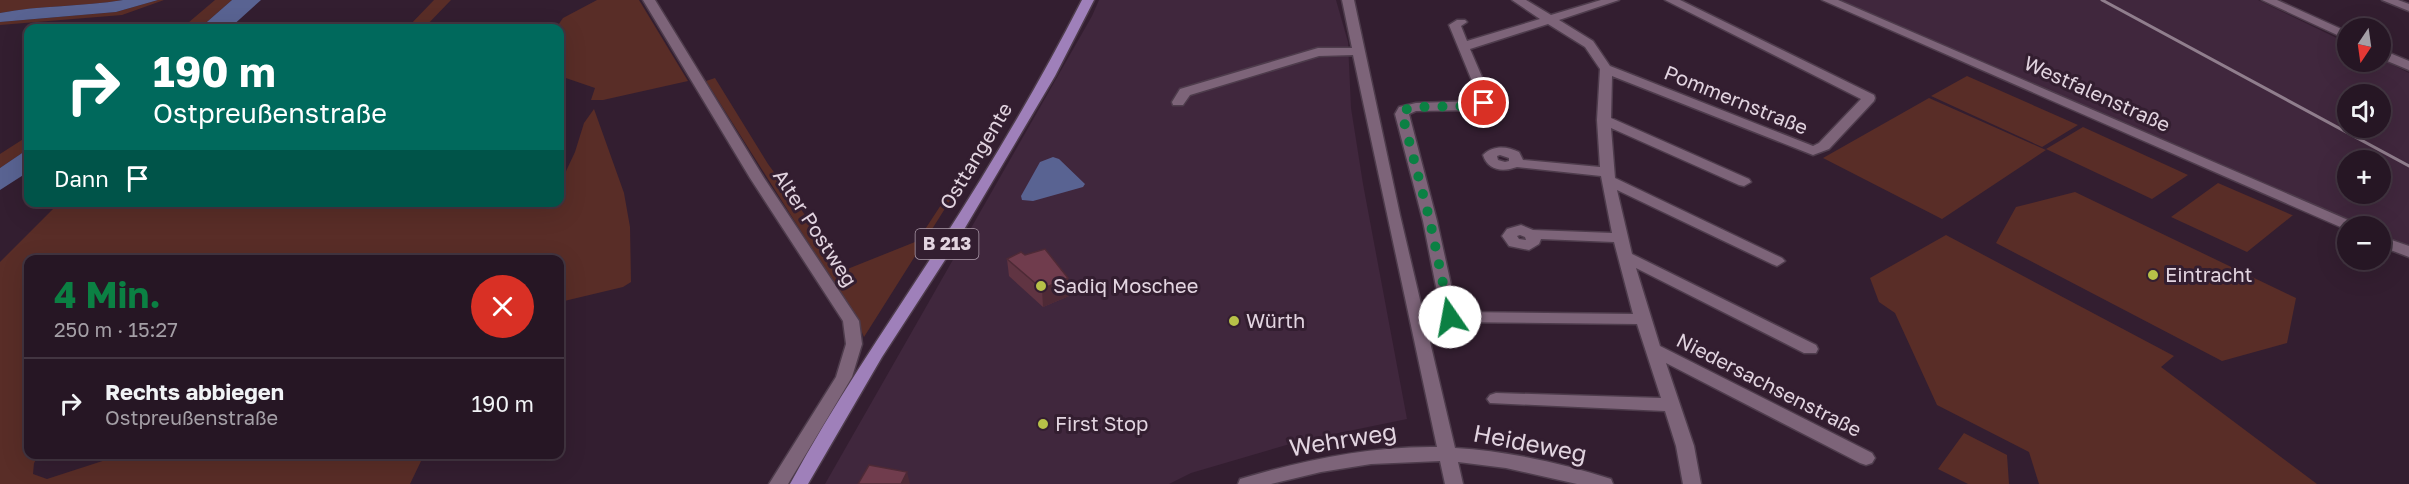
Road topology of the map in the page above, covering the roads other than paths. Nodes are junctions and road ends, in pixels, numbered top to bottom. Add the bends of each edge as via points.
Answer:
1 (649, 0) edge
2 (1088, 0) edge
3 (1348, 0) edge
4 (1518, 0) edge
5 (1613, 0) edge
6 (1671, 0) edge
7 (1828, 0) edge
8 (2388, 0) edge
9 (2276, 1) edge
10 (2409, 8) edge
11 (1550, 20) junction
12 (1461, 22) dead end
13 (2337, 32) edge
14 (1464, 48) junction
15 (1360, 51) junction
16 (2391, 57) edge
17 (2409, 66) edge
18 (1606, 69) junction
19 (1178, 102) dead end
20 (1604, 120) junction
21 (1516, 163) dead end
22 (1608, 176) junction
23 (1744, 182) dead end
24 (2337, 220) edge
25 (1531, 234) dead end
26 (1620, 238) junction
27 (2391, 245) edge
28 (2409, 252) edge
29 (1626, 257) junction
30 (1777, 261) dead end
31 (1643, 319) junction
32 (1653, 349) junction
33 (1810, 349) dead end
34 (1496, 399) dead end
35 (1671, 405) junction
36 (1447, 453) junction
37 (1866, 458) dead end
38 (778, 484) edge
39 (799, 484) edge
40 (1247, 484) edge
41 (1454, 484) edge
42 (1604, 484) edge
43 (1692, 484) edge

1 - 38 street, Alter Postweg via 757,178 851,321 854,344 844,377
2 - 39 main road, Osttangente / B 213 via 1049,76
3 - 15 street
4 - 11 street
5 - 11 street
6 - 18 street, Pommernstraße via 1869,98 1824,146 1812,151
7 - 24 street, Westfalenstraße
8 - 10 street
9 - 13 street
11 - 14 street
11 - 18 street via 1589,44
12 - 14 street via 1455,25
14 - 31 street via 1484,103 1416,107 1402,114 1450,317
15 - 19 street via 1318,52 1185,92
15 - 36 street
16 - 17 street
18 - 20 street, Niedersachsenstraße
20 - 22 street, Niedersachsenstraße
20 - 23 street
21 - 22 street
22 - 26 street, Niedersachsenstraße
22 - 30 street
25 - 26 street
26 - 29 street, Niedersachsenstraße
27 - 28 street
29 - 31 street, Niedersachsenstraße
29 - 33 street
31 - 32 street, Niedersachsenstraße
32 - 35 street, Niedersachsenstraße
32 - 37 street, Niedersachsenstraße
34 - 35 street
35 - 43 street, Niedersachsenstraße
36 - 40 street, Wehrweg via 1355,459 1296,469
36 - 41 street
36 - 42 street, Heideweg via 1515,463

